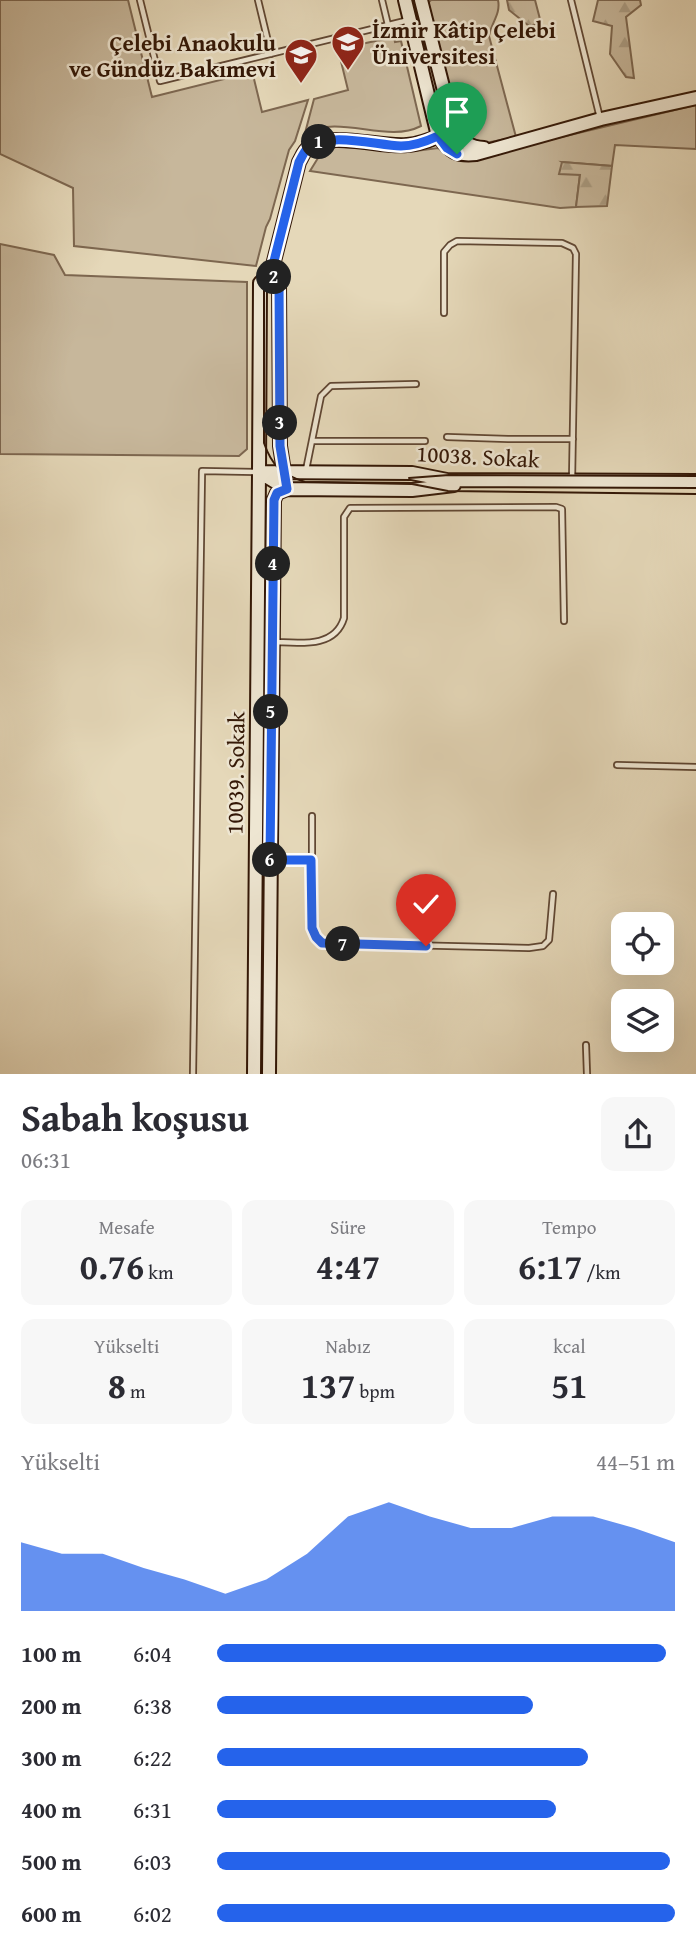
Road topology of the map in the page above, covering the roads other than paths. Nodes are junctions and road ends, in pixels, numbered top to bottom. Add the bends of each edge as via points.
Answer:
1 (140, 0) edge
2 (258, 0) edge
3 (382, 0) edge
4 (405, 0) edge
5 (421, 0) edge
6 (571, 0) edge
7 (410, 20) junction
8 (388, 25) junction
9 (271, 54) junction
10 (696, 98) edge
11 (601, 119) junction
12 (454, 130) junction
13 (438, 136) junction
14 (494, 148) junction
15 (271, 273) junction
16 (444, 313) dead end
17 (416, 384) dead end
18 (447, 437) dead end
19 (573, 439) junction
20 (313, 441) junction
21 (425, 441) dead end
22 (259, 472) junction
23 (285, 472) junction
24 (306, 472) junction
25 (572, 480) junction
26 (696, 481) edge
27 (287, 489) junction
28 (696, 489) edge
29 (564, 621) dead end
30 (272, 642) junction
31 (617, 765) dead end
32 (696, 767) edge
33 (312, 816) dead end
34 (270, 860) junction
35 (311, 860) junction
36 (553, 894) dead end
37 (586, 1045) dead end
38 (194, 1074) edge
39 (254, 1074) edge
40 (269, 1074) edge
41 (587, 1074) edge

1 - 9 lane via 160,81
2 - 9 lane
3 - 8 lane
4 - 7 street
5 - 12 street
6 - 11 lane
7 - 8 lane
7 - 13 street
8 - 9 lane
10 - 11 street
11 - 14 street
12 - 13 street
12 - 14 street via 470,146
13 - 14 street via 457,154
13 - 15 street, 10039. Sokak via 403,146 337,140 306,149
15 - 22 street, 10039. Sokak via 260,283
15 - 23 street via 279,282 280,446
16 - 19 lane via 444,252 450,245 562,243 573,248
17 - 20 lane via 331,386 321,396
18 - 19 lane
19 - 25 lane
20 - 21 lane
20 - 24 lane
22 - 23 street, 10038. Sokak
22 - 27 street
22 - 38 lane via 202,471
22 - 39 street, 10039. Sokak
23 - 24 street, 10038. Sokak
23 - 27 street
24 - 25 street, 10038. Sokak via 412,474 447,480
25 - 26 street, 10038. Sokak
27 - 28 street, 10038. Sokak via 412,491 447,485
27 - 30 street, 10039. Sokak via 274,500
29 - 30 lane via 562,509 350,508 344,517 341,628 317,642
30 - 34 street, 10039. Sokak
31 - 32 lane
33 - 35 lane
34 - 35 lane
34 - 40 street, 10039. Sokak
35 - 36 lane via 312,928 322,943 543,946 549,940
37 - 41 lane

